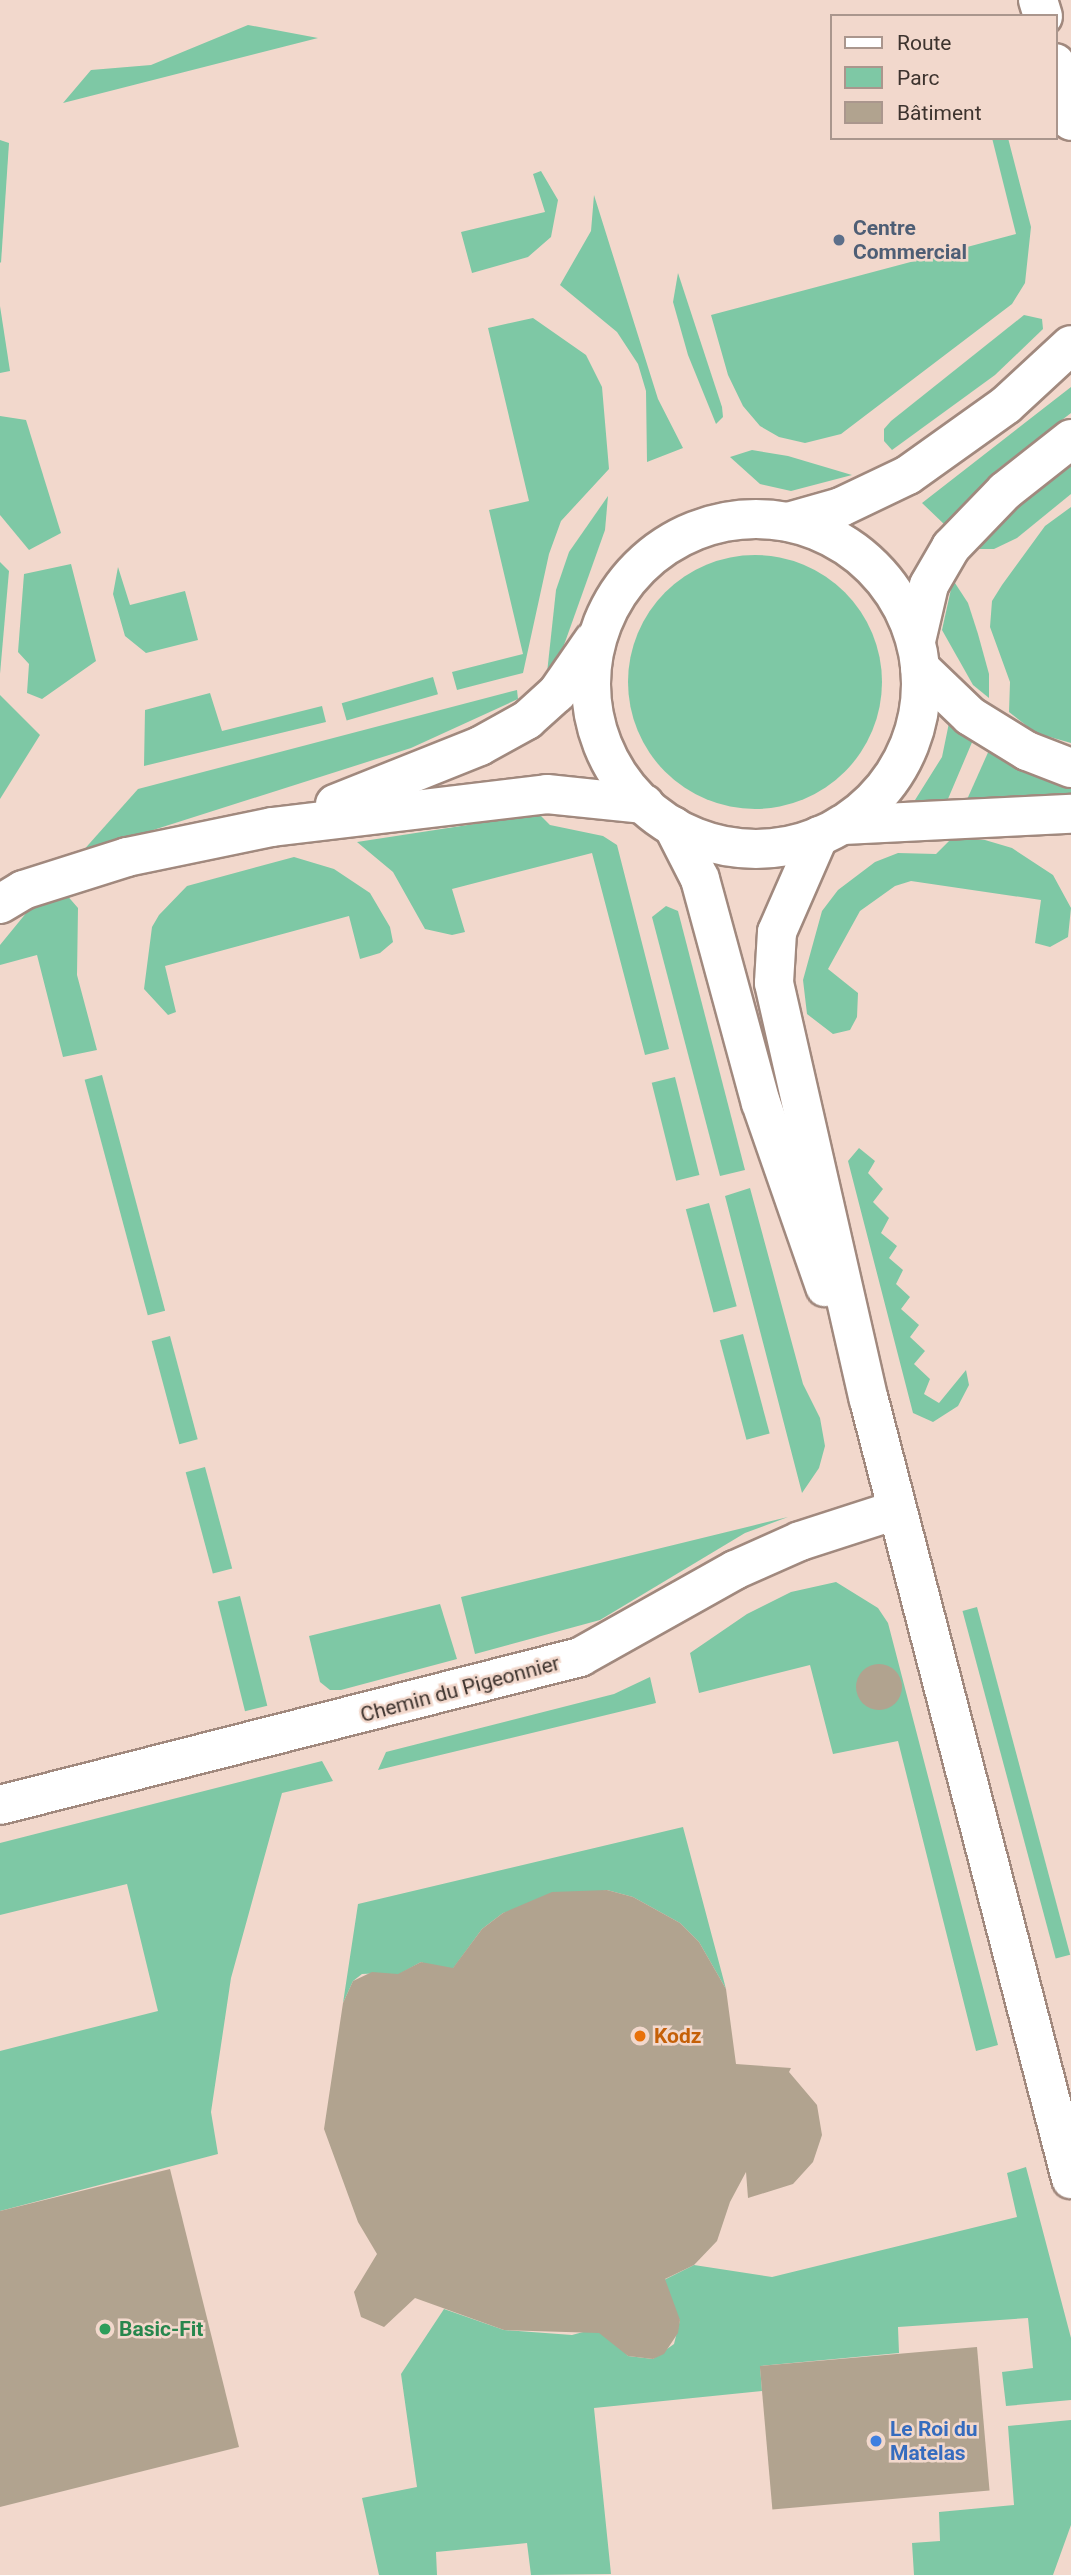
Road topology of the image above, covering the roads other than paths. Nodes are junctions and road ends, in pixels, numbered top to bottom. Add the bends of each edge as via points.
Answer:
1 (1057, 70) edge
2 (1071, 121) edge
3 (1071, 345) edge
4 (1071, 439) edge
5 (788, 522) junction
6 (601, 627) junction
7 (918, 655) junction
8 (1071, 768) edge
9 (1071, 814) edge
10 (659, 815) junction
11 (272, 827) junction
12 (830, 830) junction
13 (0, 905) edge
14 (869, 1399) junction
15 (896, 1510) junction
16 (0, 1805) edge
17 (1071, 2179) edge

1 - 2 main road
3 - 5 main road via 1035,382 908,475 841,507
4 - 7 main road via 1004,491 951,547 929,585
5 - 6 main road via 724,522 672,542 629,578
5 - 7 main road via 835,539 863,558 895,596
6 - 10 main road via 591,679 596,722 611,763
6 - 11 main road via 572,675 527,720 392,783
7 - 8 main road via 970,716 1027,751
7 - 12 main road via 918,714 903,757 877,796
9 - 12 main road
10 - 11 main road via 547,794
10 - 12 main road via 736,848 786,846
10 - 14 main road via 700,879 781,1168
11 - 13 main road via 90,869 23,890
12 - 14 main road via 791,891 777,932 772,968
14 - 15 main road
15 - 16 main road, Chemin du Pigeonnier via 753,1562 580,1657
15 - 17 main road

